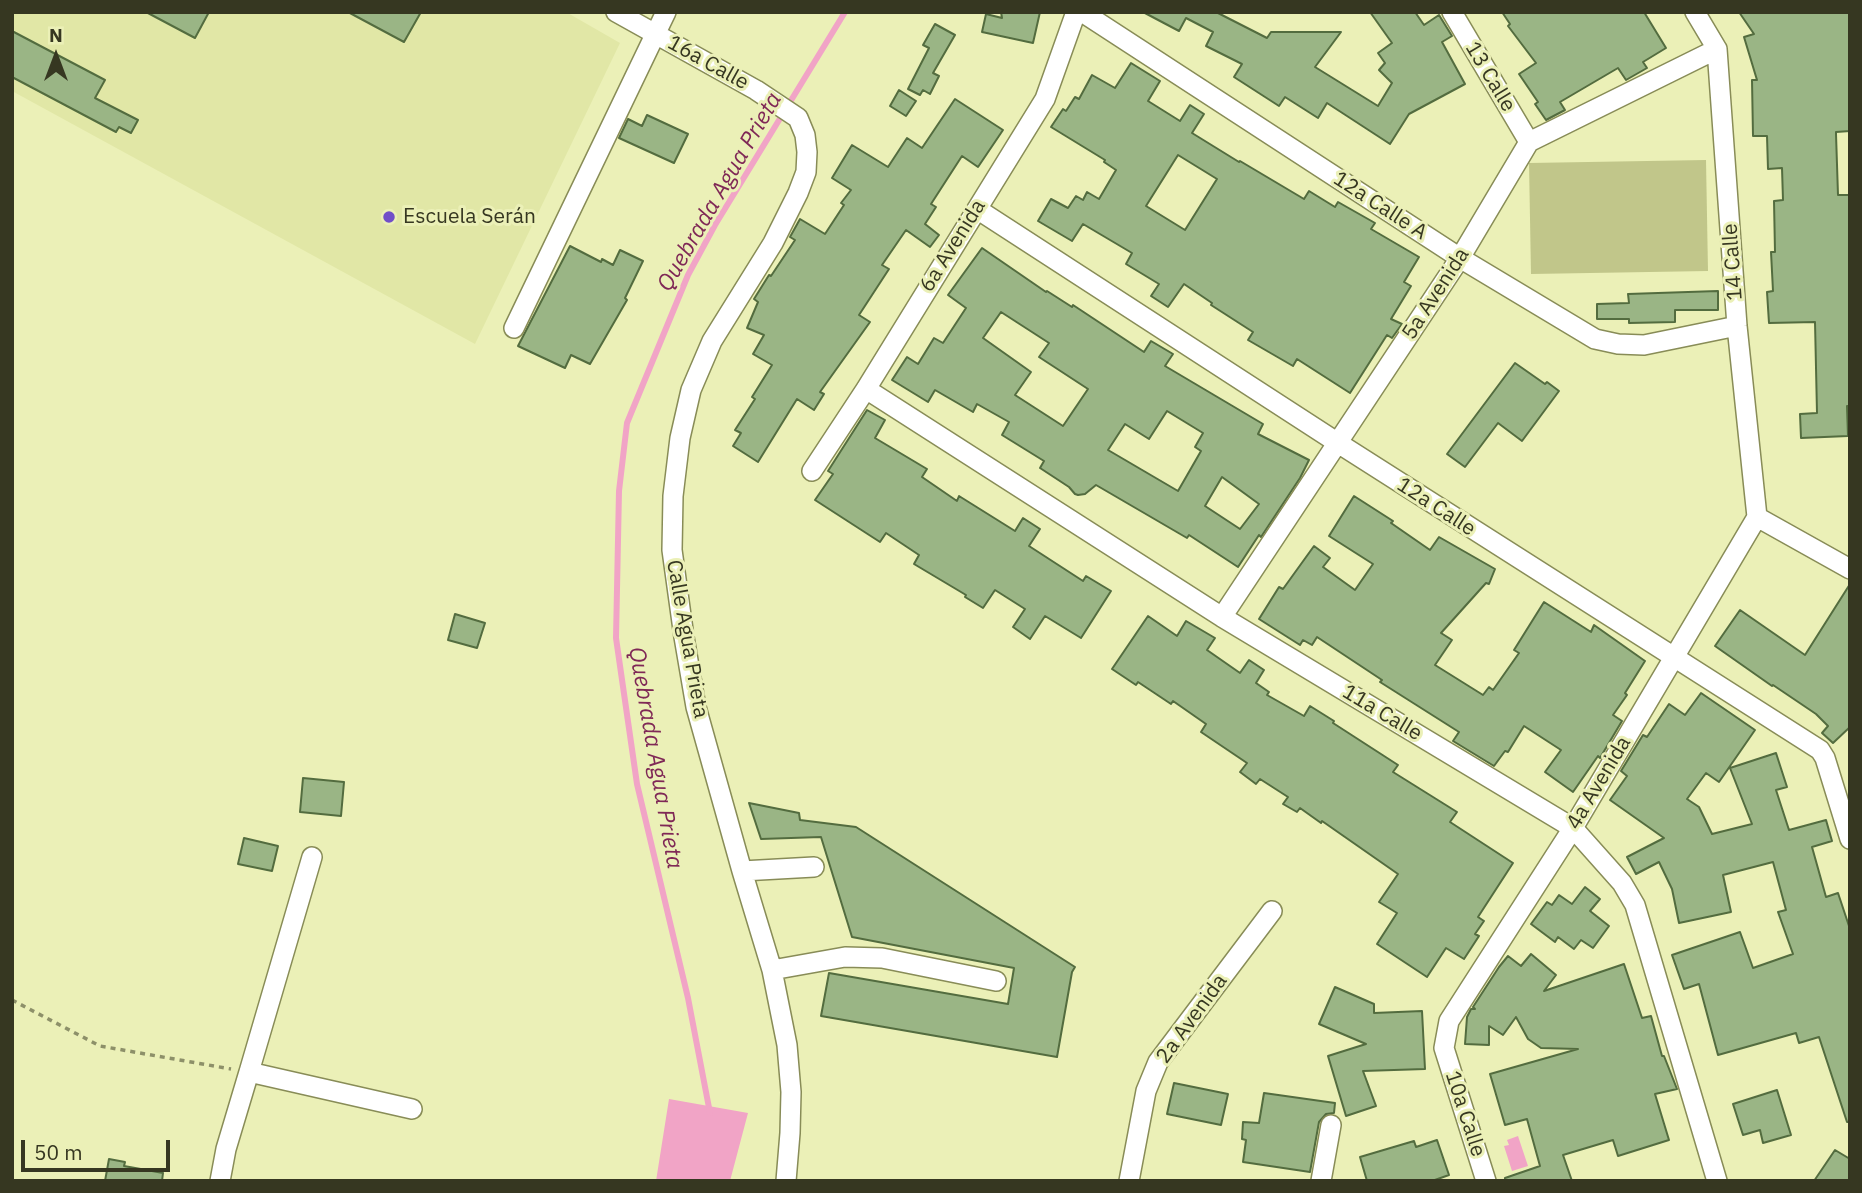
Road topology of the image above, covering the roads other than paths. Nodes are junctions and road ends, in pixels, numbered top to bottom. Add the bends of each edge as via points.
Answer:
1 (616, 12) edge
2 (666, 12) edge
3 (1076, 12) edge
4 (1082, 12) edge
5 (1452, 12) edge
6 (1695, 12) edge
7 (655, 34) junction
8 (1717, 49) junction
9 (797, 118) joint
10 (1529, 142) junction
11 (976, 209) junction
12 (1460, 258) junction
13 (1737, 326) junction
14 (514, 328) dead end
15 (866, 389) junction
16 (1338, 443) junction
17 (811, 471) dead end
18 (1757, 517) junction
19 (1850, 569) edge
20 (1222, 617) junction
21 (1673, 658) junction
22 (1573, 828) junction
23 (1850, 839) edge
24 (312, 856) dead end
25 (814, 867) dead end
26 (742, 871) junction
27 (1272, 911) dead end
28 (772, 970) junction
29 (996, 981) dead end
30 (1444, 1048) joint
31 (249, 1072) junction
32 (412, 1109) dead end
33 (1331, 1125) dead end
34 (220, 1181) edge
35 (786, 1181) edge
36 (1129, 1181) edge
37 (1321, 1181) edge
38 (1486, 1181) edge
39 (1717, 1181) edge

1 - 7 street, 16a Calle
2 - 7 street
3 - 11 street, 6a Avenida via 1045,99
4 - 12 street, 12a Calle A
5 - 10 street, 13 Calle
6 - 8 street, 14 Calle
7 - 9 street, 16a Calle
7 - 14 street
8 - 10 street
8 - 13 street, 14 Calle
9 - 26 street, Calle Agua Prieta via 805,135 806,172 786,219 712,341 691,390 673,496 672,550 696,707
10 - 12 street, 5a Avenida
11 - 15 street, 6a Avenida
11 - 16 street, 12a Calle
12 - 13 street, 12a Calle A via 1595,339 1644,345
12 - 16 street, 5a Avenida
13 - 18 street, 14 Calle
15 - 17 street, 6a Avenida
15 - 20 street, 11a Calle
16 - 20 street, 5a Avenida
16 - 21 street, 12a Calle
18 - 19 street
18 - 21 street, 4a Avenida
20 - 22 street, 11a Calle
21 - 22 street, 4a Avenida
21 - 23 street, 12a Calle via 1820,750
22 - 30 street, 4a Avenida via 1449,1021
22 - 39 street, 11a Calle via 1622,883 1635,905
24 - 31 street
25 - 26 street
26 - 28 street, Calle Agua Prieta
27 - 36 street, 2a Avenida via 1158,1062 1146,1091
28 - 29 street via 845,957 882,958
28 - 35 street, Calle Agua Prieta via 791,1092
30 - 38 street, 10a Calle
31 - 32 street
31 - 34 street
33 - 37 street

